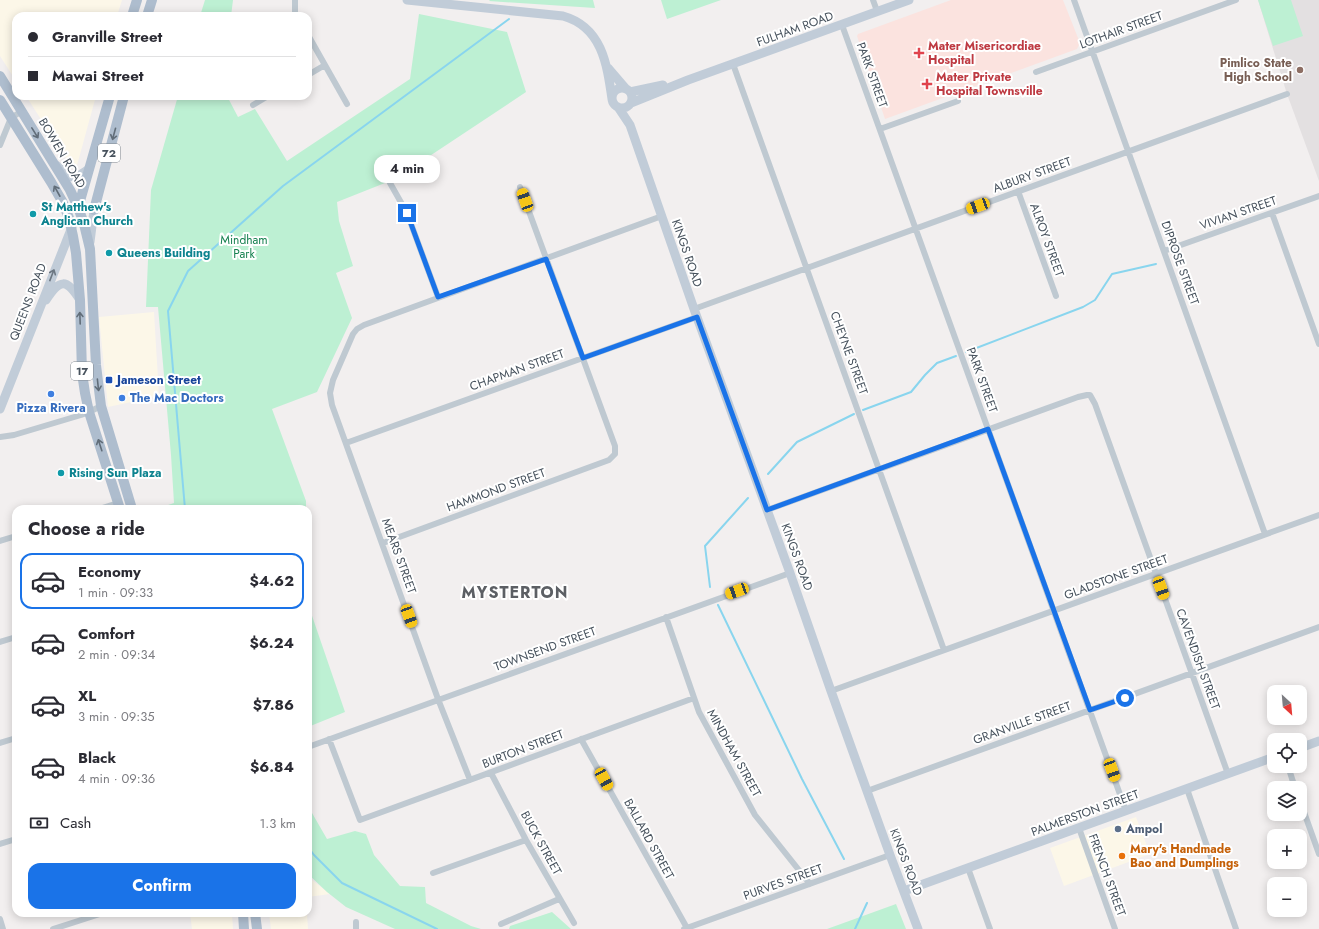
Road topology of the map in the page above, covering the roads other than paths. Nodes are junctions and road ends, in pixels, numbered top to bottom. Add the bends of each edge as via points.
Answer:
1 (137, 0) edge
2 (152, 0) edge
3 (295, 0) edge
4 (406, 0) edge
5 (873, 0) edge
6 (909, 0) edge
7 (1074, 0) edge
8 (1236, 0) edge
9 (457, 2) edge
10 (133, 12) edge
11 (148, 12) edge
12 (295, 12) edge
13 (877, 12) junction
14 (842, 25) junction
15 (312, 42) edge
16 (1092, 52) junction
17 (733, 64) junction
18 (325, 65) junction
19 (607, 67) junction
20 (1036, 72) dead end
21 (312, 73) edge
22 (0, 76) edge
23 (688, 80) junction
24 (628, 91) junction
25 (1287, 94) dead end
26 (12, 95) edge
27 (612, 99) junction
28 (0, 100) edge
29 (15, 100) edge
30 (109, 100) edge
31 (123, 100) edge
32 (261, 100) edge
33 (958, 101) dead end
34 (347, 104) dead end
35 (630, 104) junction
36 (253, 105) dead end
37 (618, 107) junction
38 (22, 111) junction
39 (11, 118) junction
40 (630, 126) junction
41 (880, 129) junction
42 (0, 145) edge
43 (1128, 152) junction
44 (54, 162) junction
45 (89, 169) junction
46 (390, 183) dead end
47 (520, 187) dead end
48 (1018, 191) junction
49 (1319, 196) edge
50 (78, 207) junction
51 (94, 210) joint
52 (1272, 213) junction
53 (662, 216) junction
54 (72, 227) junction
55 (916, 228) junction
56 (90, 249) junction
57 (1164, 251) junction
58 (546, 259) junction
59 (806, 268) junction
60 (1056, 296) dead end
61 (438, 297) junction
62 (80, 300) junction
63 (38, 311) junction
64 (695, 313) junction
65 (1319, 344) edge
66 (583, 358) junction
67 (101, 406) junction
68 (0, 409) edge
69 (89, 412) junction
70 (988, 429) junction
71 (0, 437) edge
72 (346, 444) junction
73 (879, 468) junction
74 (119, 505) edge
75 (131, 505) edge
76 (767, 510) junction
77 (1319, 515) edge
78 (1265, 534) junction
79 (12, 537) edge
80 (0, 541) edge
81 (383, 543) junction
82 (790, 573) junction
83 (1156, 574) junction
84 (1054, 611) junction
85 (666, 617) junction
86 (1319, 627) edge
87 (12, 638) edge
88 (0, 642) edge
89 (944, 650) junction
90 (1192, 673) junction
91 (831, 691) junction
92 (694, 698) junction
93 (438, 699) junction
94 (1090, 710) junction
95 (12, 739) edge
96 (329, 739) junction
97 (581, 739) junction
98 (1319, 741) edge
99 (0, 743) edge
100 (312, 745) edge
101 (1307, 745) edge
102 (1267, 760) edge
103 (491, 773) junction
104 (1228, 774) junction
105 (470, 780) junction
106 (1187, 789) junction
107 (867, 791) junction
108 (1126, 811) junction
109 (1307, 818) edge
110 (1079, 828) junction
111 (12, 840) edge
112 (526, 840) junction
113 (1317, 843) edge
114 (0, 844) edge
115 (1319, 854) edge
116 (890, 855) junction
117 (968, 868) junction
118 (434, 873) dead end
119 (810, 884) junction
120 (904, 891) junction
121 (559, 899) junction
122 (90, 917) edge
123 (243, 917) edge
124 (256, 917) edge
125 (0, 919) edge
126 (356, 922) dead end
127 (574, 923) dead end
128 (501, 924) dead end
129 (3, 929) edge
130 (53, 929) edge
131 (244, 929) edge
132 (257, 929) edge
133 (356, 929) edge
134 (686, 929) edge
135 (918, 929) edge
136 (990, 929) edge
137 (1115, 929) edge
138 (1236, 929) edge

1 - 10 main road
2 - 11 main road
3 - 12 street
4 - 9 main road
5 - 13 street
6 - 13 main road, FULHAM ROAD
7 - 16 street, DIPROSE STREET
8 - 16 street, LOTHAIR STREET
9 - 19 main road via 563,16 576,20 591,31
13 - 14 main road, FULHAM ROAD
14 - 17 main road, FULHAM ROAD
14 - 41 street, PARK STREET
15 - 18 street
16 - 20 street, LOTHAIR STREET
16 - 43 street, DIPROSE STREET
17 - 23 main road, FULHAM ROAD
17 - 59 street, CHEYNE STREET
18 - 21 street
18 - 34 street
19 - 24 main road
19 - 27 main road
22 - 26 main road, BOWEN ROAD / 17
23 - 24 main road, FULHAM ROAD
23 - 35 main road, FULHAM ROAD
24 - 27 main road via 617,90
24 - 35 main road via 632,96
25 - 43 street, ALBURY STREET
27 - 37 main road
28 - 39 main road, BOWEN ROAD / 17
29 - 38 main road, BOWEN ROAD / 17
30 - 45 main road, 72
31 -> 51 main road, 72
32 - 36 street
33 - 41 street
35 - 37 main road
35 - 40 main road, KINGS ROAD
37 - 40 main road, KINGS ROAD
38 - 39 street
38 -> 44 main road, BOWEN ROAD / 17
39 - 42 street
54 -> 39 main road, BOWEN ROAD / 17 via 62,201
40 - 53 main road, KINGS ROAD
41 - 55 street, PARK STREET
43 - 48 street, ALBURY STREET
43 - 57 street, DIPROSE STREET
44 - 45 main road via 72,177 78,177
44 - 50 main road, BOWEN ROAD / 17
45 - 50 main road, 72
46 - 61 street via 407,213
47 - 58 street
48 - 55 street, ALBURY STREET
48 - 60 street, ALROY STREET
49 - 52 street, VIVIAN STREET
50 - 54 main road
50 - 56 main road, BOWEN ROAD / 17
51 - 56 main road
52 - 57 street, VIVIAN STREET
52 - 65 street
53 - 58 street, MEARS STREET
53 - 64 main road, KINGS ROAD
54 - 62 main road, 17
63 -> 54 main road, QUEENS ROAD
55 - 59 street, ALBURY STREET
55 - 70 street, PARK STREET
56 -> 67 main road, 17 via 96,365
57 - 78 street, DIPROSE STREET
58 - 61 street, MEARS STREET
58 - 66 street
59 - 64 street, ALBURY STREET
59 - 73 street, CHEYNE STREET
61 - 72 street, MEARS STREET via 372,321 353,334 330,392
62 - 63 main road via 72,288 63,283 53,290
69 -> 62 main road, 17 via 82,373
63 - 68 main road, QUEENS ROAD
64 - 66 street, CHAPMAN STREET
64 - 76 main road, KINGS ROAD
66 - 72 street, CHAPMAN STREET
66 - 81 street, HAMMOND STREET via 615,446 615,454 609,460
67 - 69 street
67 - 75 main road, 17
69 - 71 street
74 -> 69 main road, 17
70 - 73 street
70 - 83 street, CAVENDISH STREET via 1078,397 1092,396
70 - 84 street, PARK STREET
72 - 81 street, MEARS STREET
73 - 76 street
73 - 89 street, CHEYNE STREET
76 - 82 main road, KINGS ROAD
77 - 78 street, GLADSTONE STREET
78 - 83 street, GLADSTONE STREET
79 - 80 street
81 - 93 street, MEARS STREET
82 - 85 street, TOWNSEND STREET
82 - 91 main road, KINGS ROAD
83 - 84 street, GLADSTONE STREET
83 - 90 street, CAVENDISH STREET
84 - 89 street, GLADSTONE STREET
84 - 94 street, PARK STREET
85 - 92 street, MINDHAM STREET
85 - 93 street, TOWNSEND STREET
86 - 90 street, GRANVILLE STREET
87 - 88 street
89 - 91 street, GLADSTONE STREET
90 - 94 street, GRANVILLE STREET
90 - 104 street, CAVENDISH STREET
91 - 107 main road, KINGS ROAD
92 - 97 street, BURTON STREET
92 - 119 street, MINDHAM STREET via 699,712 756,815
93 - 96 street, TOWNSEND STREET
93 - 105 street, MEARS STREET
94 - 107 street, GRANVILLE STREET
94 - 108 street, PARK STREET
95 - 99 street
96 - 100 street, TOWNSEND STREET
96 - 105 street, BURTON STREET via 360,820
97 - 103 street, BURTON STREET
97 - 134 street, BALLARD STREET
98 - 101 main road
102 - 104 main road, PALMERSTON STREET
103 - 105 street, BURTON STREET
103 - 112 street, BUCK STREET
104 - 106 main road, PALMERSTON STREET
106 - 108 main road, PALMERSTON STREET
106 - 138 street
107 - 116 main road, KINGS ROAD
108 - 110 main road, PALMERSTON STREET
109 - 113 street
110 - 117 main road, PALMERSTON STREET
110 - 137 street, FRENCH STREET
111 - 114 street
112 - 118 street
112 - 121 street, BUCK STREET
113 - 115 street
116 - 119 street, PURVES STREET
116 - 120 main road, KINGS ROAD
117 - 120 main road, PALMERSTON STREET
117 - 136 street
119 - 134 street, PURVES STREET
120 - 135 main road, KINGS ROAD
121 - 127 street, BUCK STREET
121 - 128 street
122 - 130 street
123 - 131 main road
124 - 132 main road
125 - 129 street
126 - 133 street

